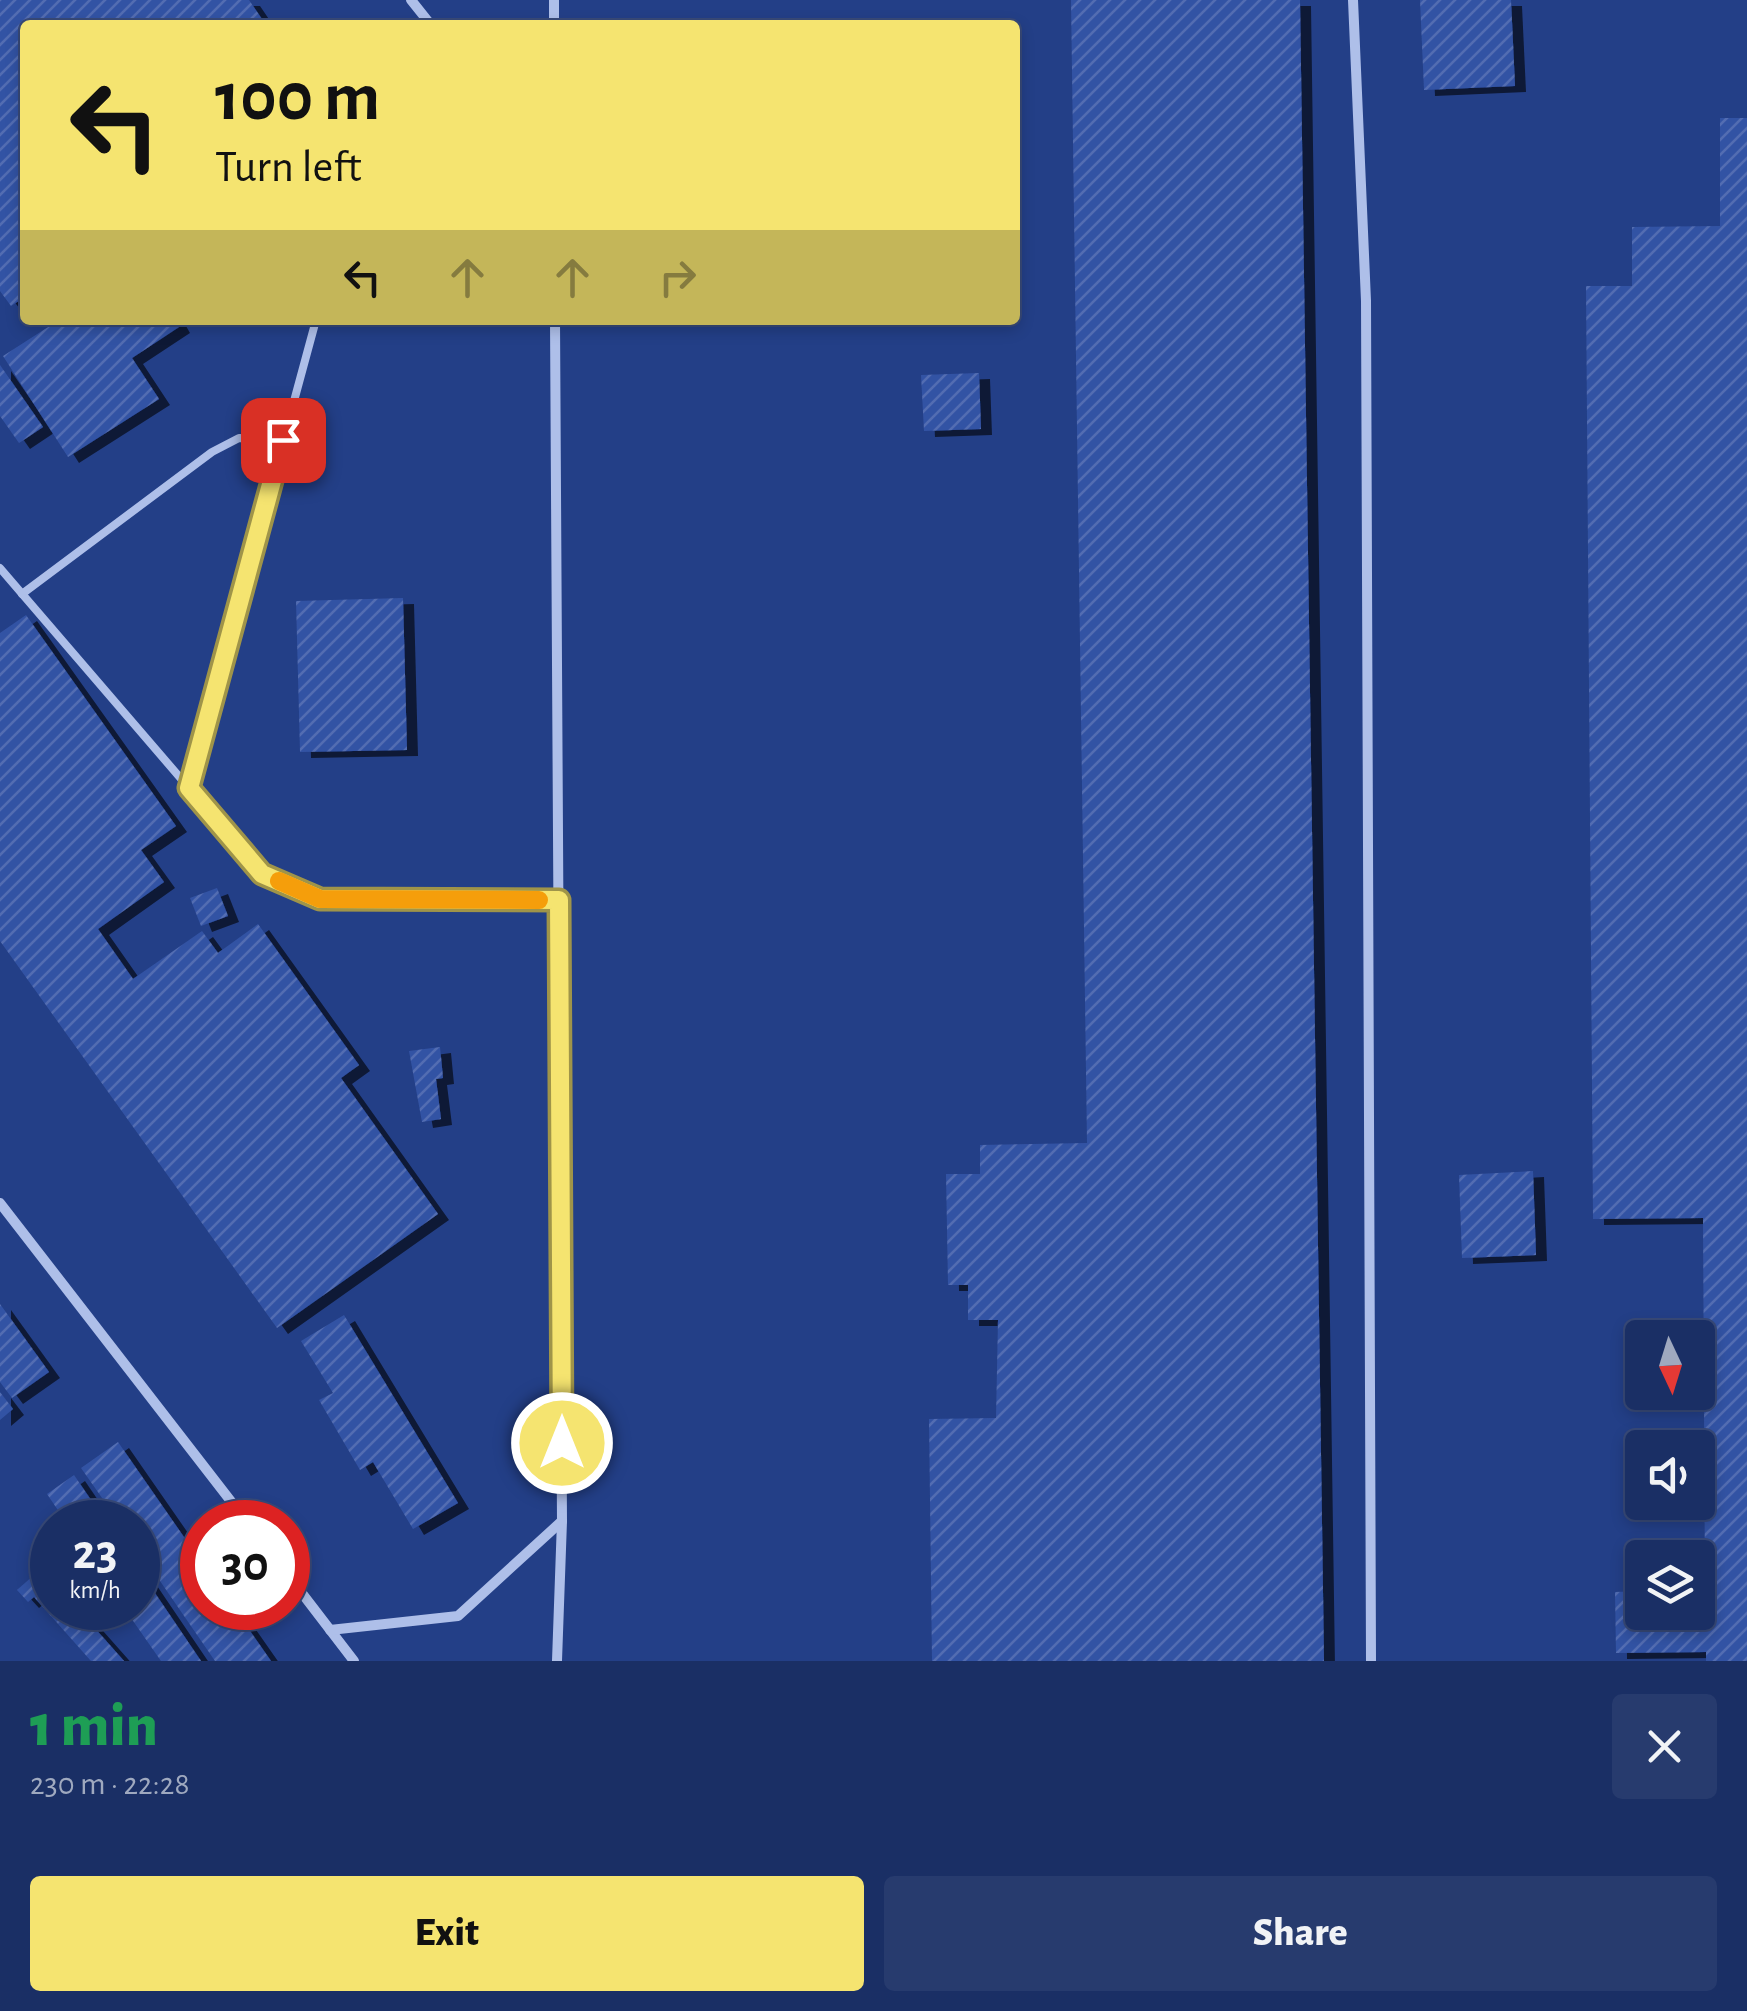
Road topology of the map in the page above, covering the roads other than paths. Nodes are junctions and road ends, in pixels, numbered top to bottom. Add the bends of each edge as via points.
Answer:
1 (412, 0) edge
2 (1353, 0) edge
3 (427, 20) edge
4 (315, 325) edge
5 (555, 325) edge
6 (283, 440) junction
7 (0, 568) edge
8 (22, 594) junction
9 (189, 788) junction
10 (559, 900) junction
11 (0, 1203) edge
12 (230, 1500) edge
13 (562, 1521) junction
14 (310, 1604) edge
15 (330, 1630) junction
16 (354, 1661) edge
17 (558, 1661) edge
18 (1372, 1661) edge

1 - 3 street
2 - 18 street via 1366,301
4 - 6 lane
5 - 10 street
6 - 8 lane via 239,438 212,452
6 - 9 lane
7 - 8 lane
8 - 9 lane
9 - 10 lane via 262,874 320,899
10 - 13 street
11 - 12 street
13 - 15 street via 458,1616
13 - 17 street
14 - 15 street
15 - 16 street

